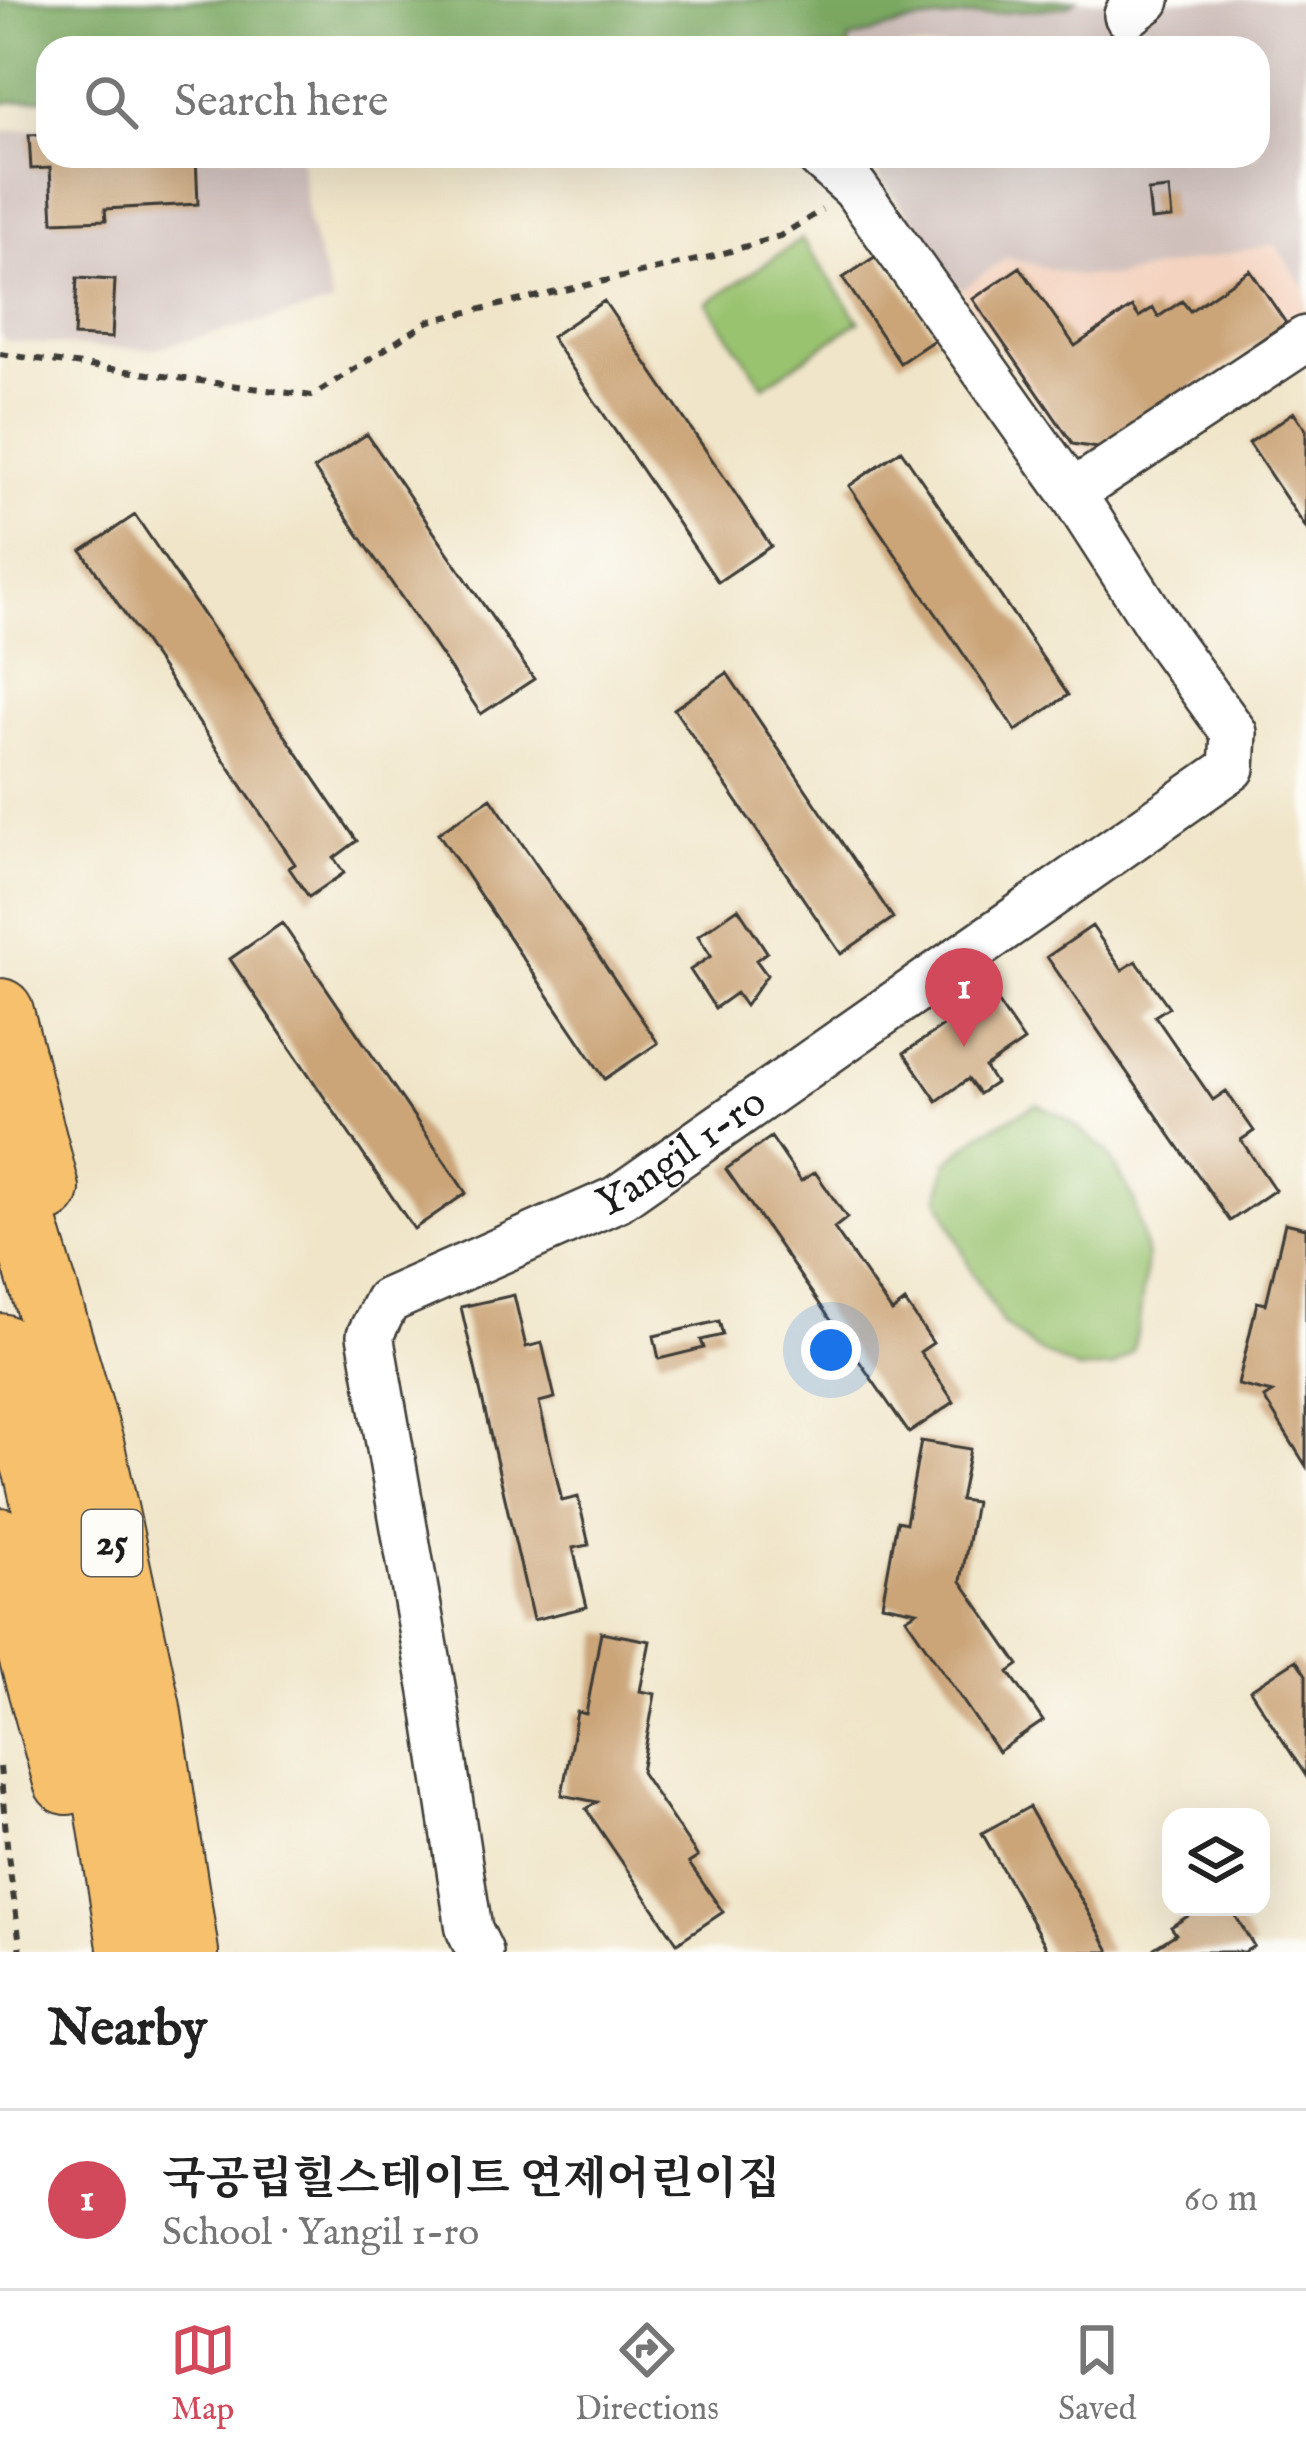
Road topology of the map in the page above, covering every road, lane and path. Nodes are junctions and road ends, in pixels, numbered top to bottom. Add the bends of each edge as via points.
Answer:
1 (832, 168) edge
2 (855, 188) junction
3 (1306, 339) edge
4 (0, 354) edge
5 (1072, 493) junction
6 (0, 1012) edge
7 (0, 1142) edge
8 (0, 1347) edge
9 (91, 1447) junction
10 (0, 1454) edge
11 (0, 1541) edge
12 (0, 1767) edge
13 (70, 1791) junction
14 (21, 1952) edge
15 (92, 1952) edge
16 (132, 1952) edge
17 (185, 1952) edge
18 (480, 1952) edge

1 - 2 street, Yangil 1-ro
2 - 4 path via 780,236 430,321 312,396
2 - 5 street, Yangil 1-ro
3 - 5 street
5 - 18 street, Yangil 1-ro via 1234,733 1232,768 617,1199 387,1301 370,1335 469,1929
6 - 9 highway via 44,1175
7 - 9 highway, 25
8 - 16 highway, 25 via 93,1708
9 - 17 highway, 25 via 147,1708
10 - 13 highway via 40,1612
11 - 13 highway
12 - 14 path
13 - 15 highway

